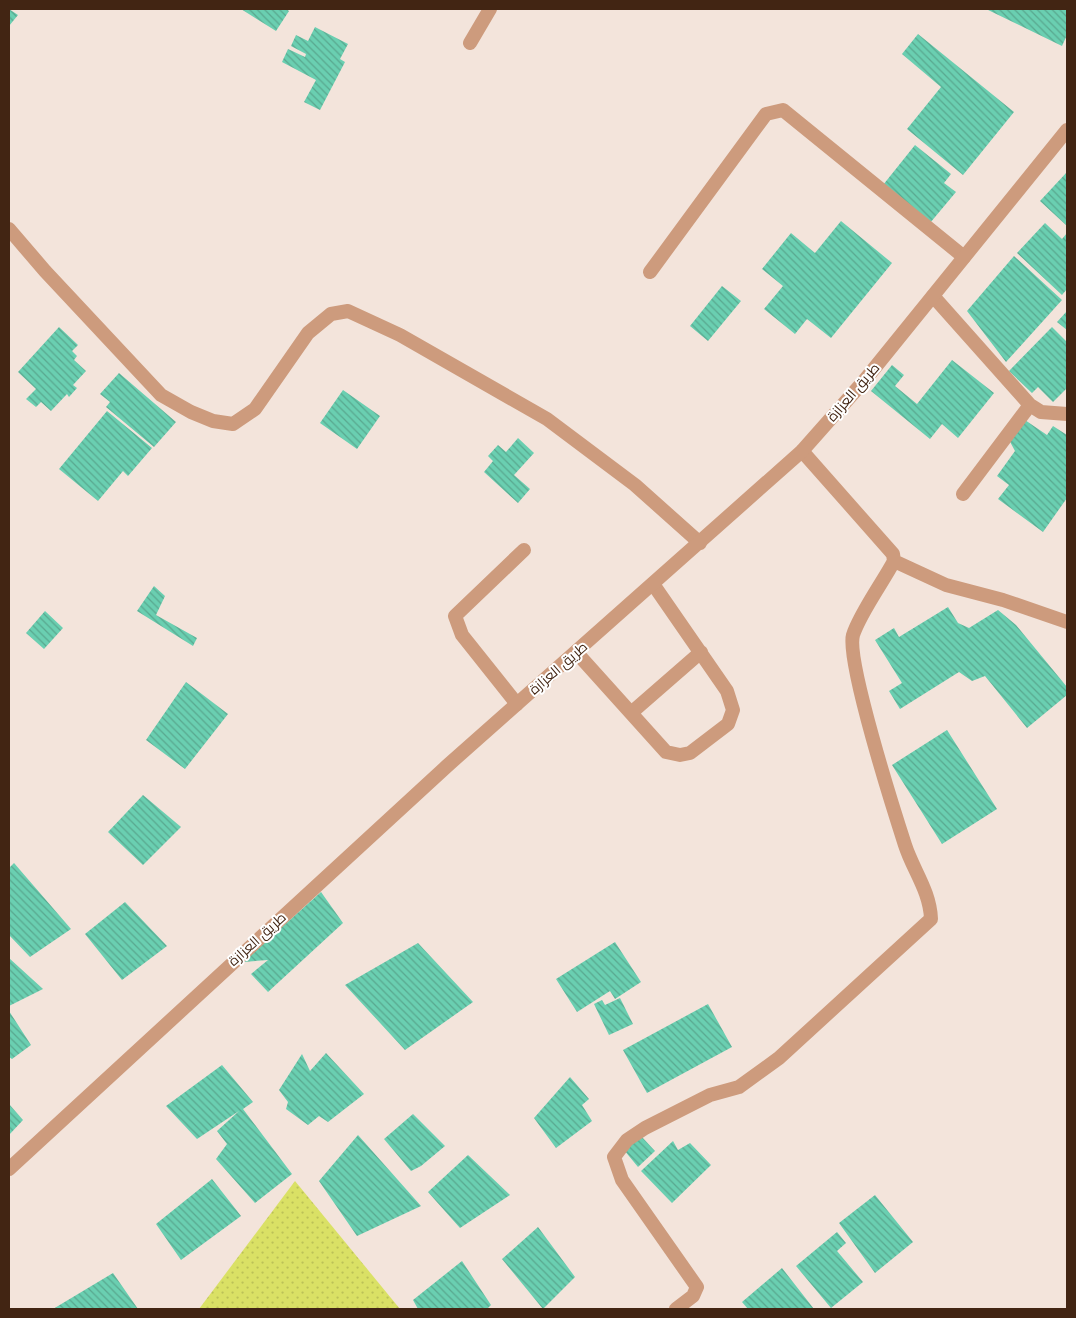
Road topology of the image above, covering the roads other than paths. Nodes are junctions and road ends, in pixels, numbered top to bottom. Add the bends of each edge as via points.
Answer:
1 (490, 9) edge
2 (470, 43) dead end
3 (1067, 130) edge
4 (9, 229) edge
5 (964, 257) junction
6 (650, 272) dead end
7 (933, 296) junction
8 (1030, 405) junction
9 (1067, 414) edge
10 (802, 451) junction
11 (963, 494) dead end
12 (700, 543) junction
13 (524, 550) dead end
14 (894, 561) junction
15 (653, 584) junction
16 (1067, 622) edge
17 (576, 652) junction
18 (701, 652) junction
19 (517, 704) junction
20 (631, 713) junction
21 (9, 1168) edge
22 (676, 1309) edge

1 - 2 street
3 - 5 street, طريق العزازة
4 - 12 street via 161,395 191,412 213,421 233,424 255,409 308,333 331,314 348,311 400,335 548,419 635,485
5 - 6 street via 783,110 774,110 766,114
5 - 7 street, طريق العزازة
7 - 8 street
7 - 10 street, طريق العزازة
8 - 9 street via 1041,412
8 - 11 street
10 - 12 street, طريق العزازة
10 - 14 street via 885,543
12 - 15 street, طريق العزازة
13 - 19 street via 455,616 462,635
14 - 16 street via 946,585
14 - 22 street via 858,624 852,644 868,718 905,846 931,902 931,919 779,1058 739,1087 710,1096 645,1128 627,1140 614,1157 622,1180 697,1287 693,1296
15 - 17 street, طريق العزازة
15 - 18 street
17 - 19 street, طريق العزازة
17 - 20 street
18 - 20 street
18 - 20 street via 727,691 733,710 728,724 690,753 680,755 666,752
19 - 21 street, طريق العزازة

